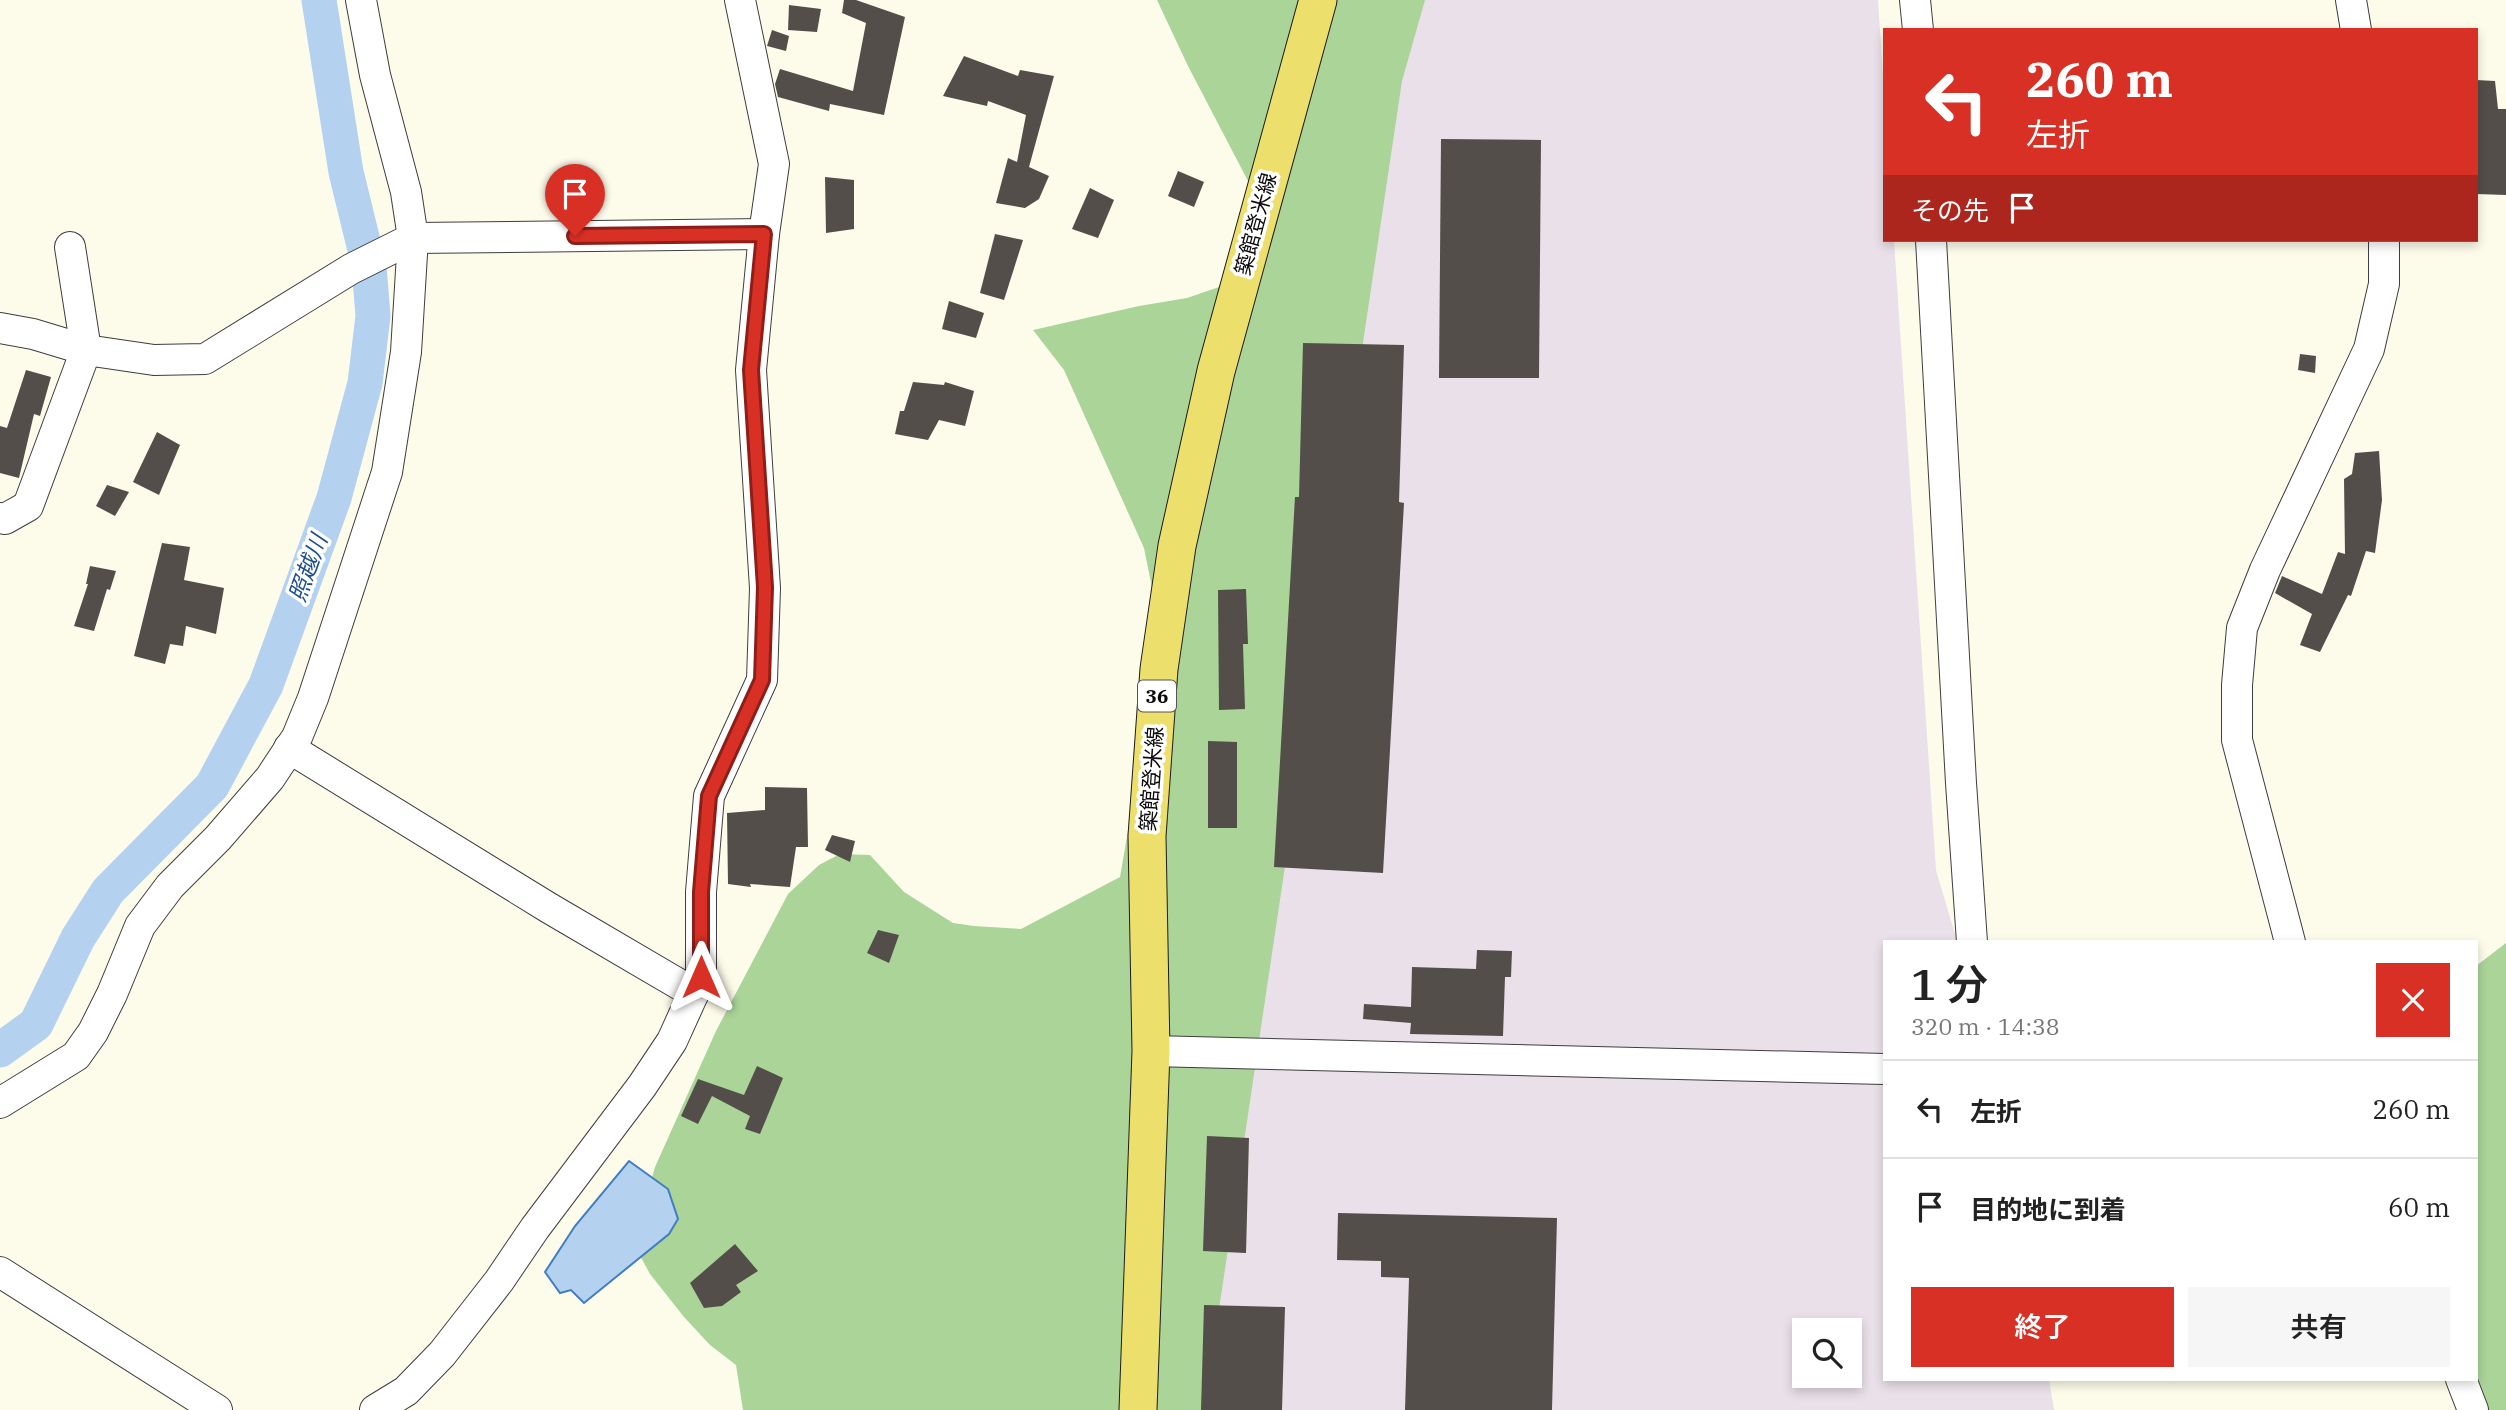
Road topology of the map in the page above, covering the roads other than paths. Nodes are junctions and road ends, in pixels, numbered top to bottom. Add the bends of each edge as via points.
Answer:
1 (361, 0) edge
2 (740, 0) edge
3 (1318, 0) edge
4 (1915, 0) edge
5 (2351, 0) edge
6 (1918, 28) edge
7 (2356, 28) edge
8 (764, 234) junction
9 (1931, 242) edge
10 (2384, 242) edge
11 (400, 244) junction
12 (71, 247) dead end
13 (0, 328) edge
14 (86, 351) junction
15 (0, 518) edge
16 (289, 748) junction
17 (1972, 940) edge
18 (2289, 940) edge
19 (694, 993) junction
20 (1151, 1051) junction
21 (1883, 1069) edge
22 (0, 1103) edge
23 (0, 1272) edge
24 (2462, 1381) edge
25 (217, 1410) edge
26 (375, 1410) edge
27 (1138, 1410) edge
28 (2473, 1410) edge

1 - 11 street via 406,192
2 - 8 street via 774,164
3 - 20 main road, 築館登米線 / 36 via 1216,371 1177,546 1159,669 1147,836
4 - 6 street
5 - 7 street
8 - 11 street
8 - 19 street via 751,370 765,587 762,680 709,796 701,892 701,977
9 - 17 street
10 - 18 street via 2384,285 2370,349 2264,570 2242,628 2237,740
11 - 14 street via 205,359 155,360
11 - 16 street via 406,352 387,472 313,698
12 - 14 street
13 - 14 street
14 - 15 street via 28,506
16 - 19 street
16 - 22 street via 270,778 170,886 141,926 93,1032 76,1056
19 - 26 street via 672,1041 642,1086 499,1281 442,1354 406,1391
20 - 21 street
20 - 27 main road, 築館登米線 / 36
23 - 25 street
24 - 28 street

